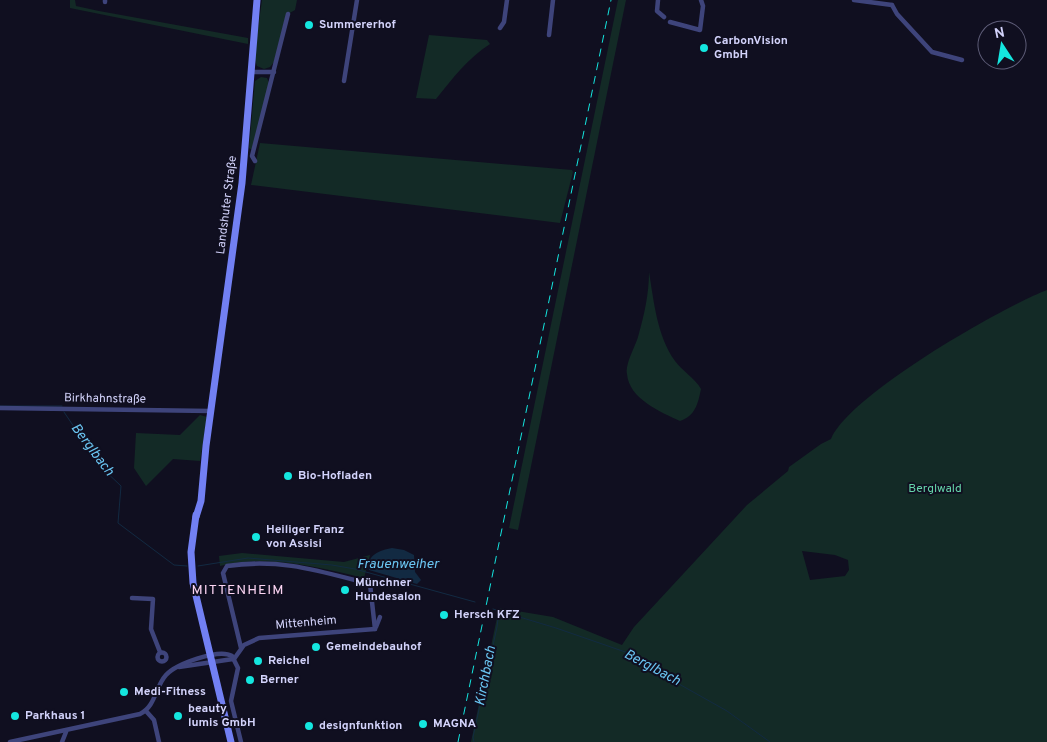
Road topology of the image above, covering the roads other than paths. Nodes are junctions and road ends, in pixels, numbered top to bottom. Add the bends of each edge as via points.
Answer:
1 (257, 0) edge
2 (357, 0) edge
3 (507, 0) edge
4 (553, 0) edge
5 (658, 0) edge
6 (702, 0) edge
7 (854, 0) edge
8 (893, 3) edge
9 (288, 14) dead end
10 (664, 17) dead end
11 (670, 22) dead end
12 (500, 28) dead end
13 (549, 35) dead end
14 (962, 60) dead end
15 (251, 72) junction
16 (274, 72) junction
17 (344, 80) dead end
18 (255, 161) dead end
19 (0, 408) edge
20 (211, 411) junction
21 (132, 598) dead end
22 (380, 617) dead end
23 (375, 628) junction
24 (241, 648) junction
25 (210, 659) junction
26 (234, 659) junction
27 (175, 668) junction
28 (146, 711) junction
29 (66, 732) junction
30 (10, 742) edge
31 (62, 742) edge
32 (159, 742) edge
33 (231, 742) edge
34 (241, 742) edge

1 - 15 main road, Landshuter Straße
2 - 17 street
3 - 12 street
4 - 13 street
5 - 10 street via 657,11
6 - 11 street via 700,30
7 - 8 street
8 - 14 street via 897,14 932,52
9 - 16 street
15 - 16 street
15 - 20 main road, Landshuter Straße via 242,183
16 - 18 street via 252,156
19 - 20 street, Birkhahnstraße
20 - 25 main road via 201,501 191,552 193,583
21 - 27 street via 153,599 151,629 160,652 158,660 163,662 166,659
22 - 23 street
23 - 24 street, Mittenheim via 259,638
23 - 24 street via 370,584 297,565 240,564 227,566 223,574
24 - 26 street
25 - 26 street
25 - 27 street
25 - 33 main road
26 - 34 street via 238,670 232,701
27 - 28 street via 164,676
28 - 29 street
28 - 32 street via 154,720
29 - 30 street
29 - 31 street

